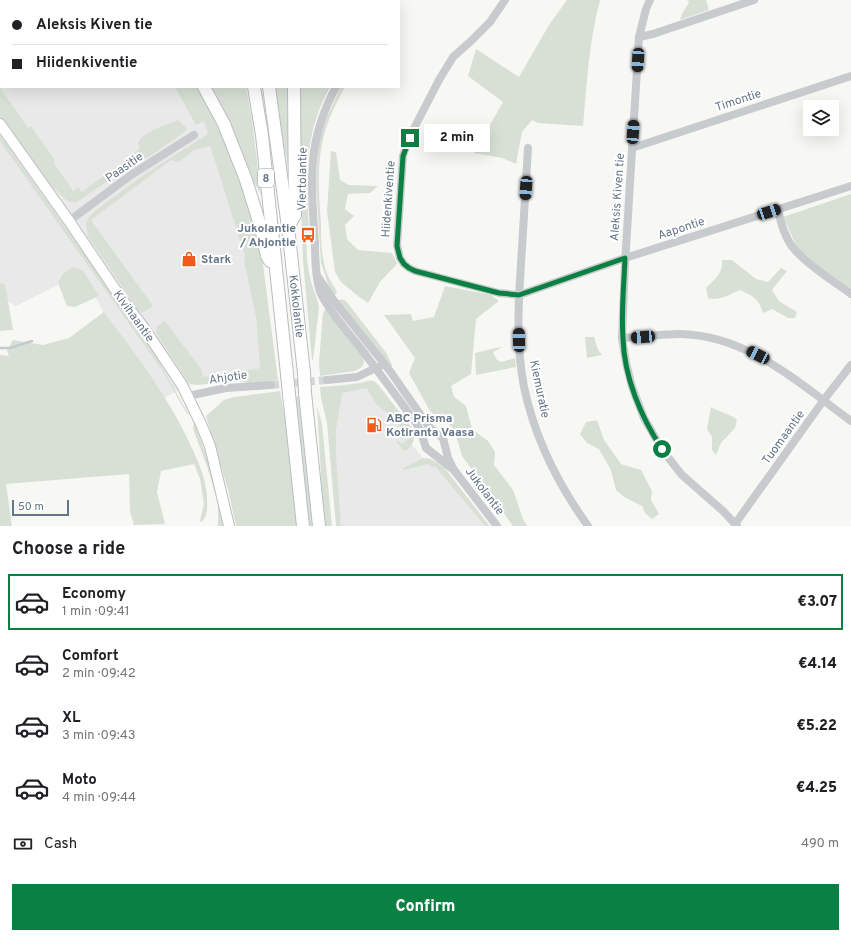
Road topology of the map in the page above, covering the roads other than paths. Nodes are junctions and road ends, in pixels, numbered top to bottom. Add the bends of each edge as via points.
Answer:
1 (505, 0) edge
2 (650, 0) edge
3 (754, 0) edge
4 (639, 37) junction
5 (851, 76) edge
6 (205, 88) edge
7 (254, 88) edge
8 (269, 88) edge
9 (294, 88) edge
10 (336, 88) edge
11 (0, 124) edge
12 (194, 135) dead end
13 (528, 148) dead end
14 (632, 148) junction
15 (851, 186) edge
16 (778, 210) junction
17 (69, 221) junction
18 (288, 227) junction
19 (625, 258) junction
20 (276, 270) junction
21 (318, 276) junction
22 (851, 294) edge
23 (519, 295) junction
24 (622, 338) junction
25 (384, 363) junction
26 (851, 365) edge
27 (377, 369) junction
28 (327, 380) tunnel mouth
29 (271, 385) tunnel mouth
30 (188, 396) junction
31 (824, 401) junction
32 (851, 421) edge
33 (438, 434) junction
34 (424, 443) junction
35 (444, 443) junction
36 (431, 452) junction
37 (454, 470) junction
38 (736, 525) edge
39 (229, 526) edge
40 (302, 526) edge
41 (319, 526) edge
42 (497, 526) edge
43 (588, 526) edge

1 - 23 street, Hiidenkiventie via 490,22 453,56 410,138 403,156 397,246 404,264 415,271 499,293
2 - 4 street, Aleksis Kiven tie
3 - 4 street
4 - 14 street, Aleksis Kiven tie
5 - 14 street, Timontie
6 - 20 highway via 224,124 246,180 267,256
7 - 20 highway, Kokkolantie / 8 via 262,135
8 - 18 highway, Kokkolantie / 8
9 - 18 highway via 295,215
10 - 21 street, Viertolantie via 321,120 312,163 311,186
11 - 17 main road, Kivihaantie
12 - 17 street, Paasitie
13 - 23 street, Kiemuratie
14 - 19 street, Aleksis Kiven tie
15 - 16 street, Aapontie
16 - 19 street, Aapontie
16 - 22 street via 794,250
17 - 30 main road, Kivihaantie
18 - 41 highway, Kokkolantie / 8, bridge
19 - 23 street, Aapontie
19 - 24 street, Aleksis Kiven tie
20 - 40 highway, Kokkolantie / 8, bridge
21 - 25 street, Viertolantie via 347,318
21 - 27 street, Viertolantie via 320,293
23 - 43 street, Kiemuratie via 519,340 524,386 535,425 549,462 570,501
24 - 31 street via 680,334 709,337 737,345 758,355
24 - 38 street, Aleksis Kiven tie via 632,387 656,440 682,475
25 - 27 street
25 - 33 street via 429,426
26 - 31 street, Tuomaantie
27 - 28 street via 356,377
27 - 34 street via 416,423
29 - 30 street, Ahjotie via 226,388
30 - 39 main road, Kivihaantie via 210,446
31 - 32 street
31 - 38 street, Tuomaantie
33 - 34 street via 429,434
33 - 35 street
34 - 36 street
35 - 36 street via 440,451
35 - 37 street, Jukolantie
36 - 37 street, Jukolantie
37 - 42 street, Jukolantie

